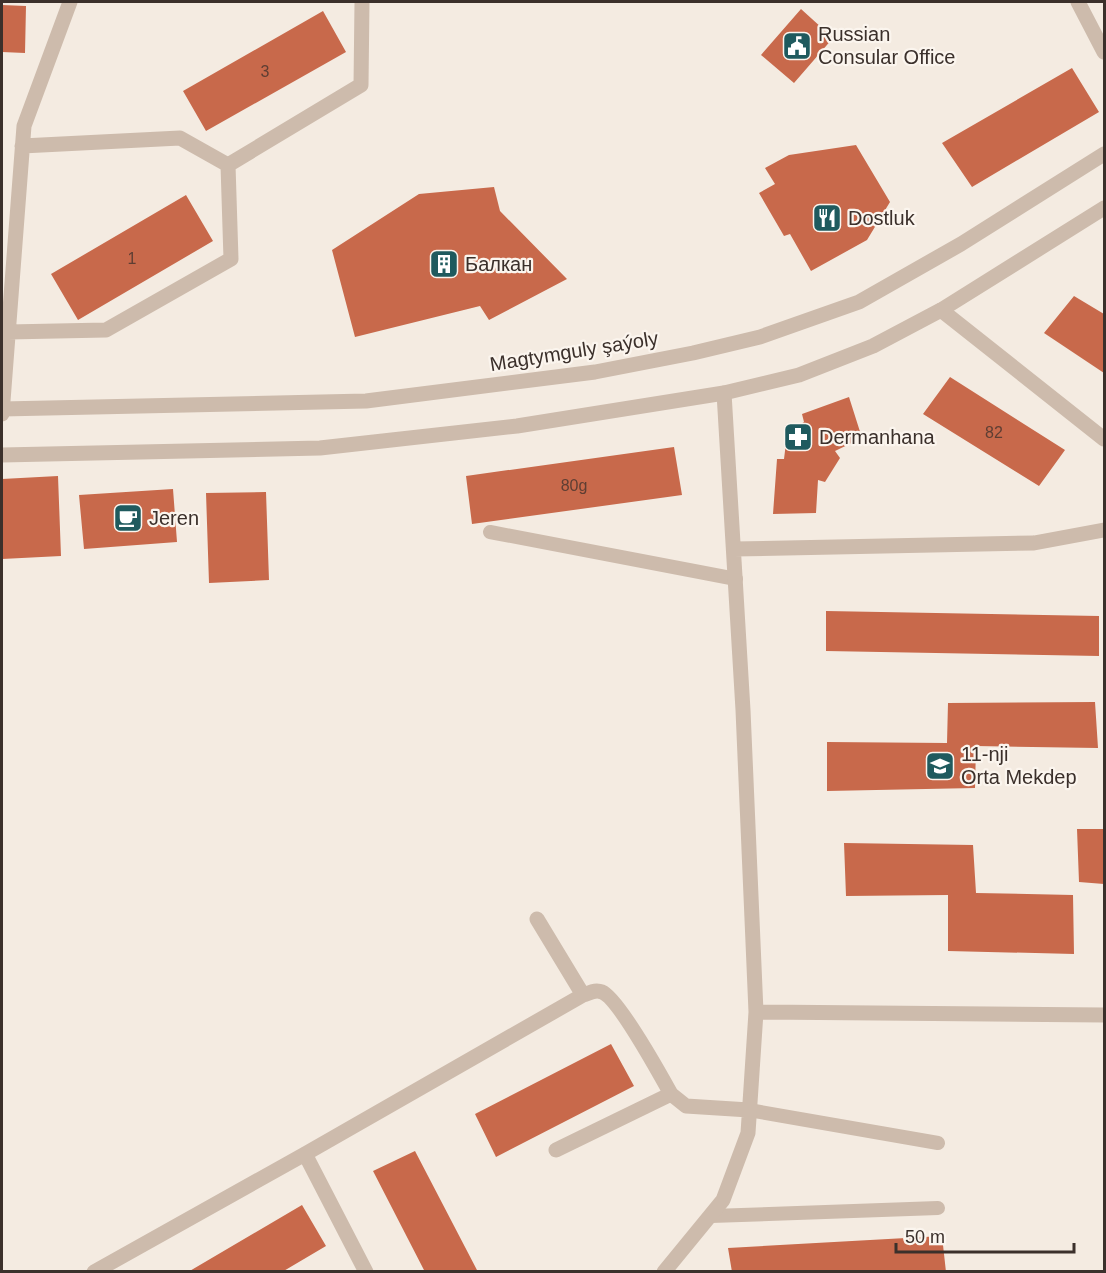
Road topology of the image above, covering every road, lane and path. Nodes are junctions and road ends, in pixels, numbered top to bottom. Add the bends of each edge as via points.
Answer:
1 (70, 2) edge
2 (362, 2) edge
3 (1078, 2) edge
4 (1104, 51) edge
5 (22, 146) junction
6 (1104, 154) edge
7 (228, 165) junction
8 (1104, 209) edge
9 (9, 226) edge
10 (941, 310) junction
11 (8, 332) junction
12 (724, 393) junction
13 (2, 409) edge
14 (2, 414) edge
15 (1104, 439) edge
16 (2, 454) edge
17 (1104, 530) edge
18 (490, 532) dead end
19 (734, 549) junction
20 (736, 579) junction
21 (537, 919) dead end
22 (584, 995) junction
23 (756, 1012) junction
24 (1104, 1015) edge
25 (671, 1095) junction
26 (749, 1110) junction
27 (938, 1143) dead end
28 (556, 1150) dead end
29 (305, 1154) junction
30 (938, 1208) dead end
31 (711, 1216) junction
32 (94, 1272) edge
33 (366, 1272) edge
34 (664, 1272) edge

1 - 5 street via 24,126
2 - 7 street via 361,85
3 - 4 street
5 - 7 street via 180,138
5 - 9 street
6 - 13 street, Magtymguly şaýoly via 961,244 859,302 760,337 705,350 595,372 366,401
7 - 11 street via 231,260 106,330
8 - 10 street
9 - 11 street
10 - 12 street via 873,346 799,375
10 - 15 street
11 - 13 street
12 - 16 street via 517,426 320,448
12 - 19 street
13 - 14 street
17 - 19 street via 1034,543
18 - 20 lane
19 - 20 street
20 - 23 street
21 - 22 street
22 - 25 street via 596,990 619,1008
22 - 29 street
23 - 24 street
23 - 26 street
25 - 26 street via 686,1106
25 - 28 street
26 - 27 lane
26 - 31 street via 748,1133 723,1200
29 - 32 street
29 - 33 street
30 - 31 lane
31 - 34 street

